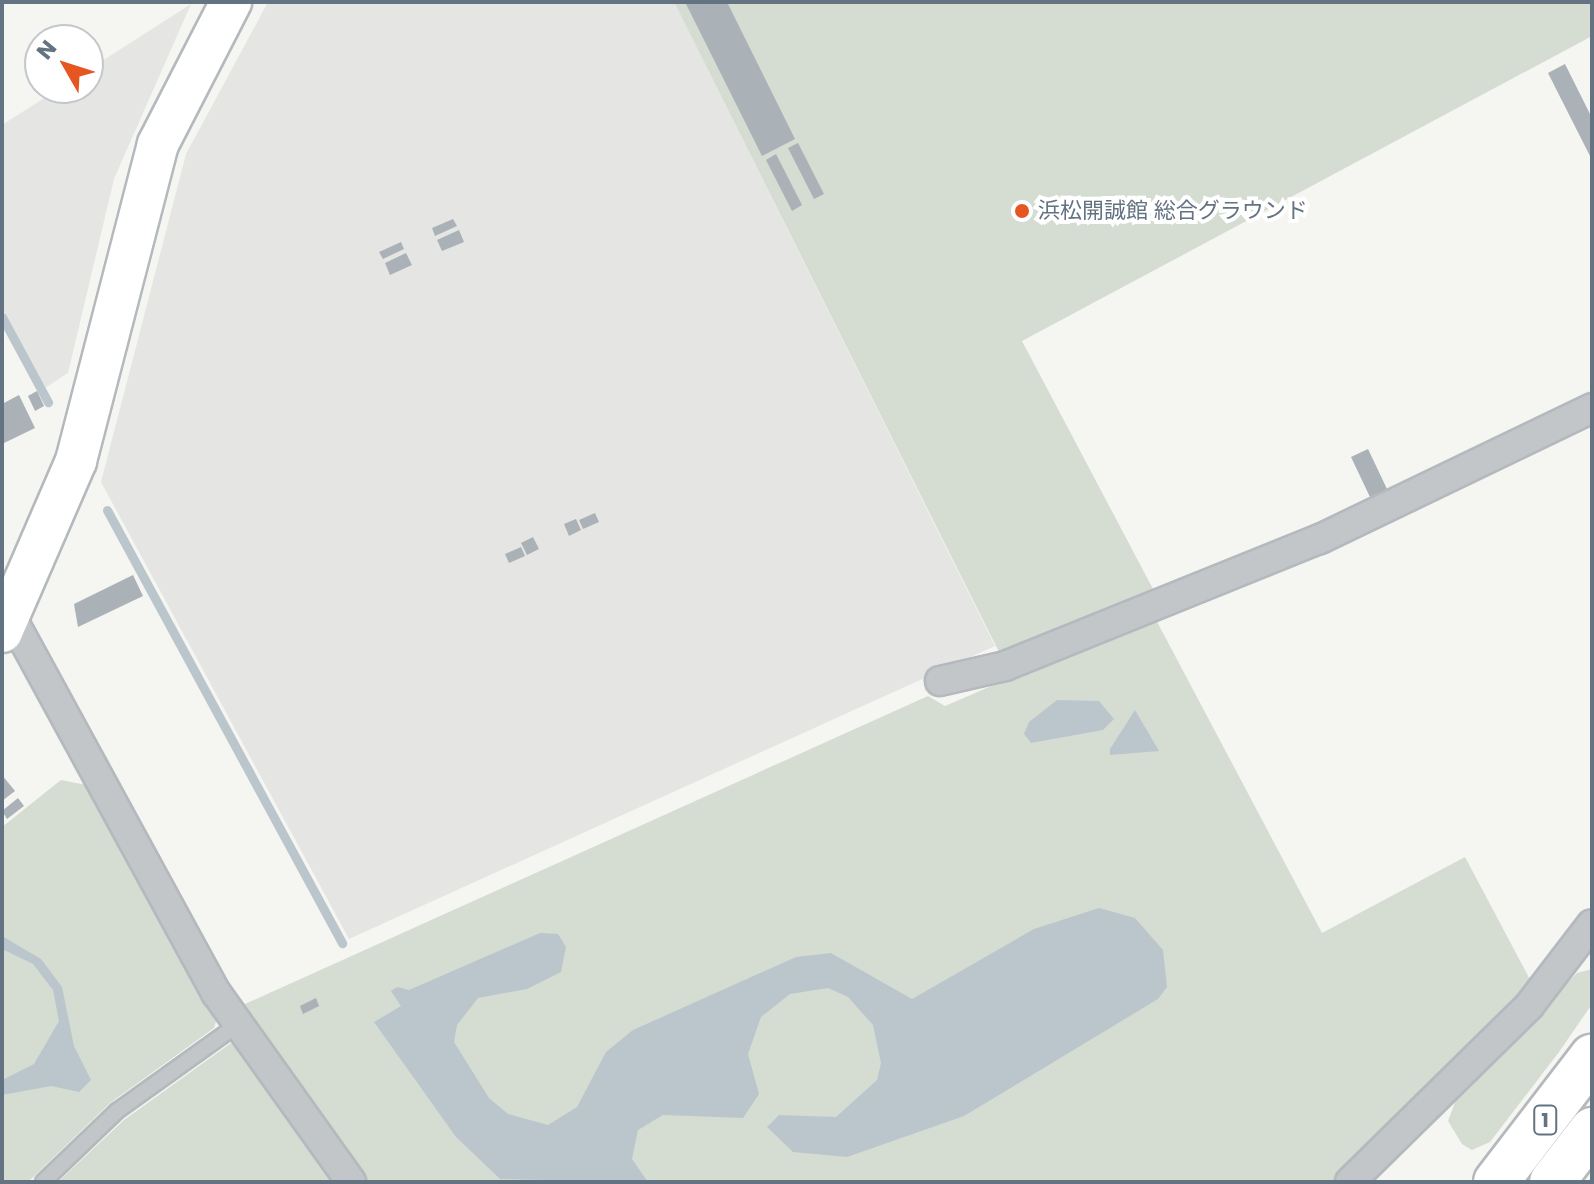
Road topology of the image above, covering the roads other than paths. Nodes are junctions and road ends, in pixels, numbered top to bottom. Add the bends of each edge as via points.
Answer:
1 (231, 2) edge
2 (1592, 408) edge
3 (5, 617) edge
4 (940, 681) dead end
5 (1587, 942) edge
6 (237, 1025) junction
7 (1592, 1057) edge
8 (1592, 1130) edge
9 (43, 1182) edge
10 (351, 1182) edge
11 (1350, 1182) edge
12 (1496, 1182) edge
13 (1552, 1182) edge

1 - 3 street via 158,144 76,461
2 - 4 street via 1320,539 1005,666
3 - 6 street
5 - 11 street
6 - 9 lane via 117,1111
6 - 10 street
7 - 12 highway, 1
8 - 13 highway, 1

